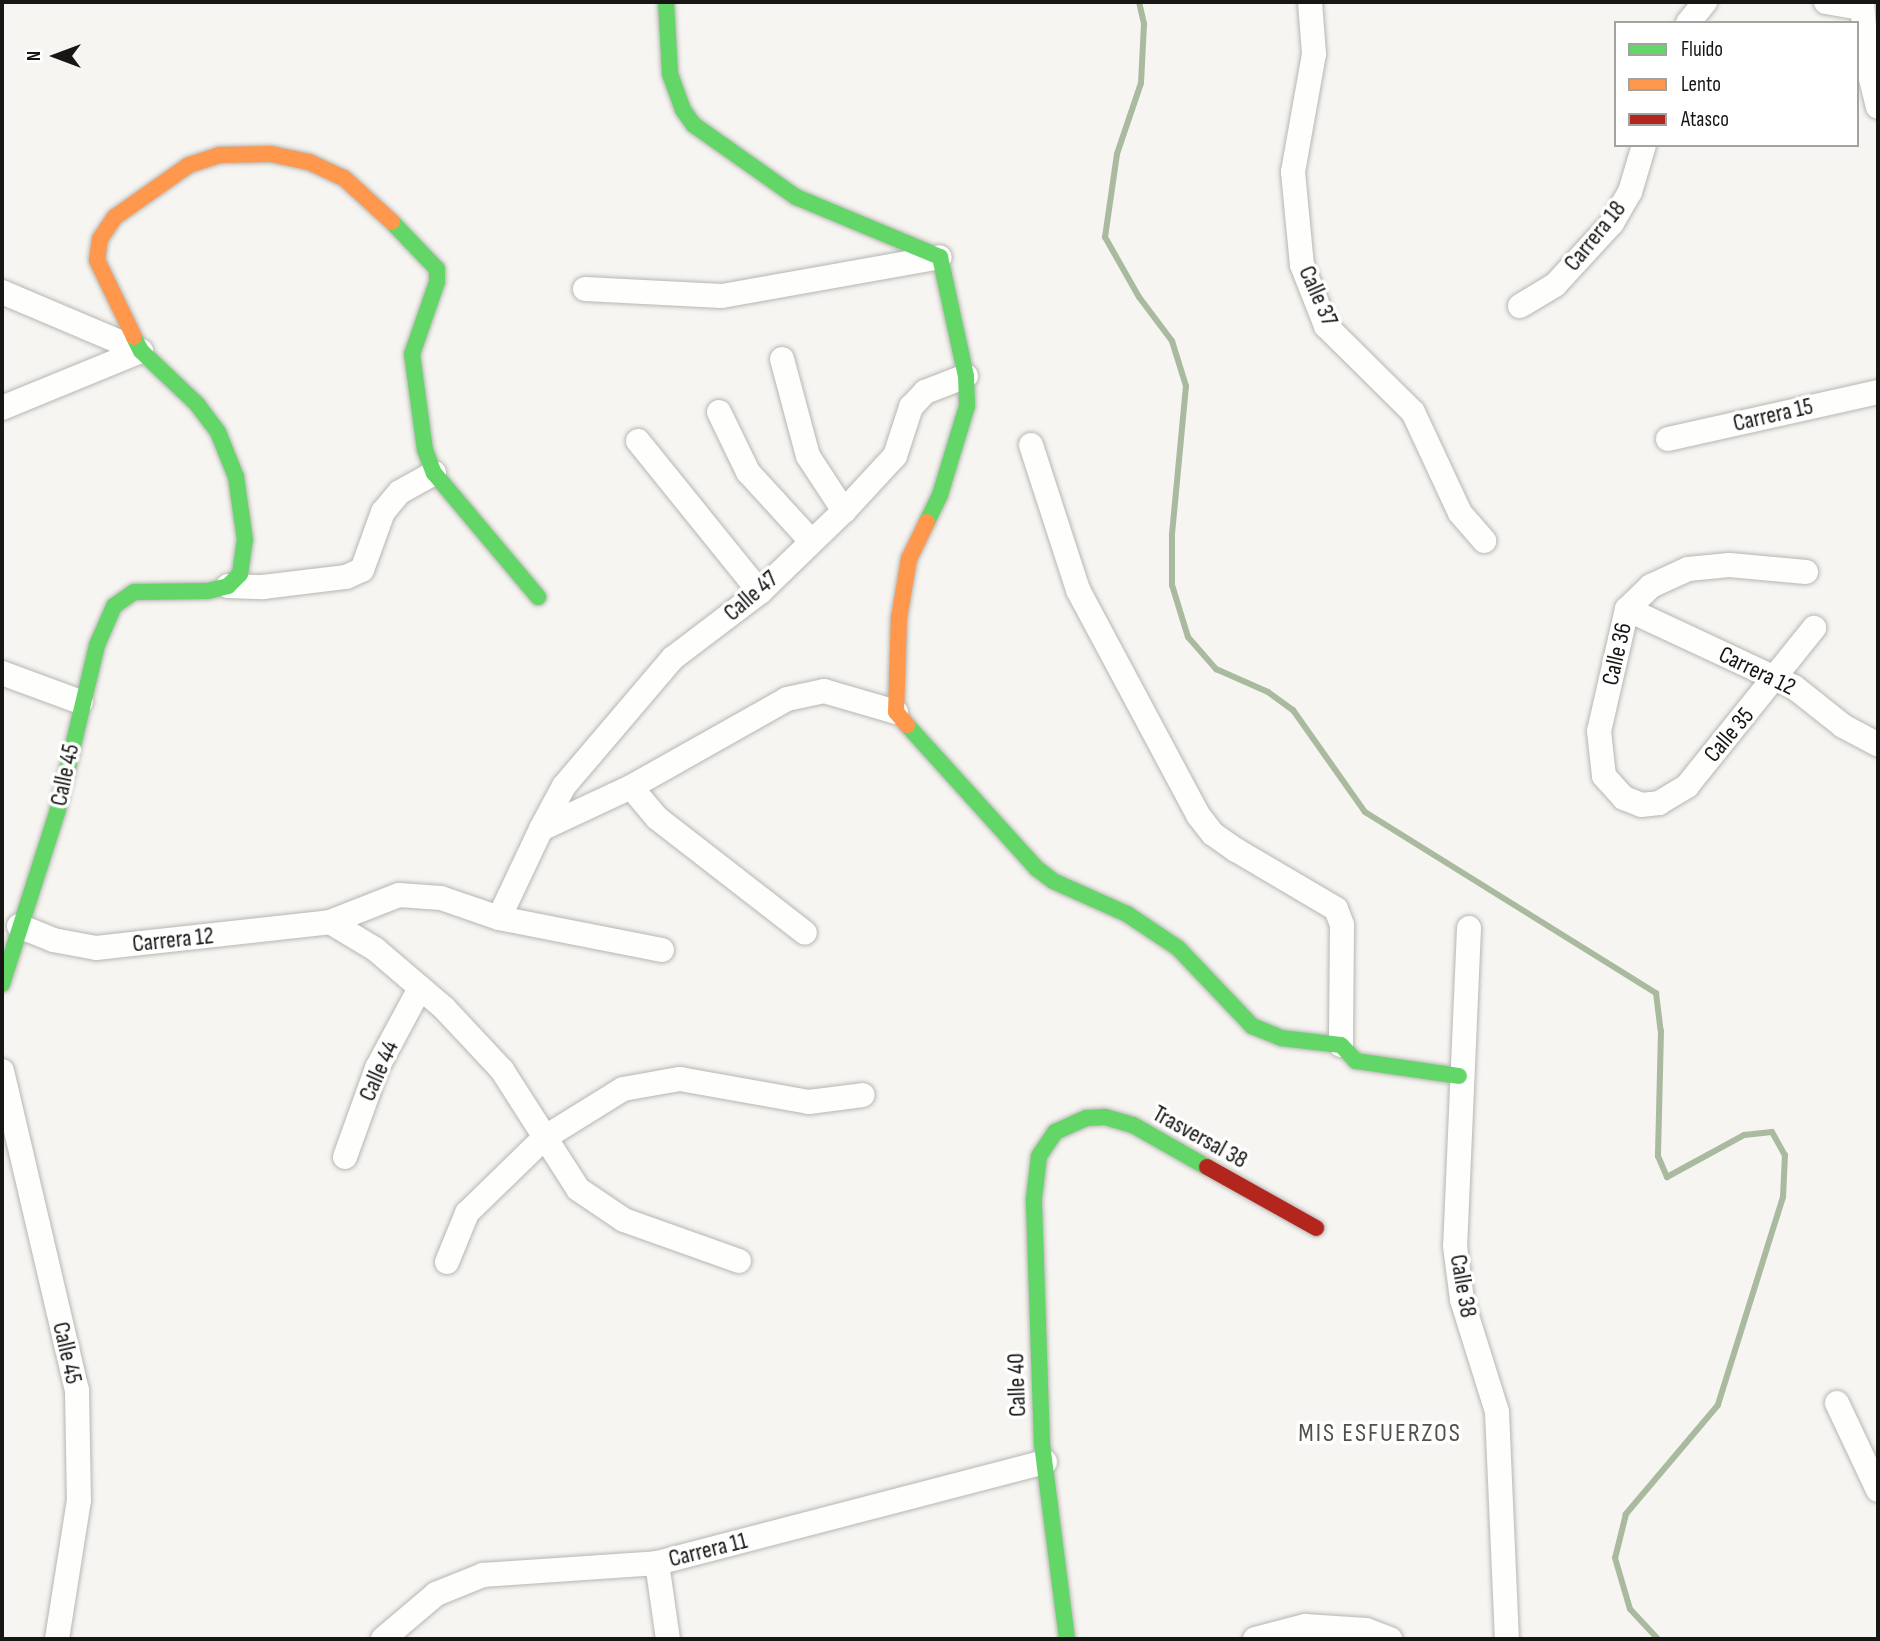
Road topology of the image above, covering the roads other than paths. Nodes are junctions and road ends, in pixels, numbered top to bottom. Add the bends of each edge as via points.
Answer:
1 (666, 2) edge
2 (1310, 2) edge
3 (1705, 2) edge
4 (1826, 2) edge
5 (1862, 5) edge
6 (1690, 21) edge
7 (1878, 107) edge
8 (1643, 147) edge
9 (940, 257) junction
10 (585, 289) dead end
11 (2, 292) edge
12 (1520, 306) dead end
13 (141, 351) junction
14 (782, 359) dead end
15 (966, 376) junction
16 (1878, 391) edge
17 (2, 408) edge
18 (719, 412) dead end
19 (1668, 439) dead end
20 (638, 442) dead end
21 (1031, 444) dead end
22 (434, 473) junction
23 (844, 511) junction
24 (810, 540) junction
25 (1484, 541) dead end
26 (1806, 572) dead end
27 (228, 586) junction
28 (760, 592) junction
29 (538, 597) dead end
30 (1627, 610) junction
31 (1814, 628) dead end
32 (2, 673) edge
33 (1776, 678) junction
34 (81, 702) junction
35 (896, 712) junction
36 (1878, 744) edge
37 (631, 787) junction
38 (1624, 798) joint
39 (541, 829) junction
40 (499, 918) junction
41 (330, 922) junction
42 (19, 926) junction
43 (1469, 928) dead end
44 (805, 933) dead end
45 (662, 950) dead end
46 (2, 984) edge
47 (420, 988) junction
48 (1341, 1045) junction
49 (2, 1071) edge
50 (1459, 1076) junction
51 (863, 1095) dead end
52 (1055, 1132) joint
53 (544, 1138) junction
54 (345, 1157) dead end
55 (1316, 1228) dead end
56 (739, 1261) dead end
57 (447, 1262) dead end
58 (1837, 1403) dead end
59 (1045, 1462) junction
60 (1878, 1490) edge
61 (657, 1563) junction
62 (57, 1639) edge
63 (383, 1639) edge
64 (668, 1639) edge
65 (1068, 1639) edge
66 (1255, 1639) edge
67 (1390, 1639) edge
68 (1507, 1639) edge

1 - 9 street via 670,74 683,110 694,125 796,197
2 - 25 street, Calle 37 via 1314,54 1293,172 1302,265 1326,326 1413,412 1461,513
3 - 6 street
4 - 5 street
5 - 7 street via 1867,63
8 - 12 street, Carrera 18 via 1630,192 1612,223 1555,285
9 - 10 street via 722,296
9 - 15 street
11 - 13 street
13 - 17 street
13 - 22 street via 97,260 100,239 115,217 189,165 219,155 271,154 309,162 344,178 437,269 437,282 412,354 416,408
13 - 27 street via 198,405 218,432 236,477 245,540 240,574
14 - 23 street via 808,456
15 - 23 street, Calle 47 via 925,392 911,407 895,456
15 - 35 street via 967,406 940,495 909,559 899,618
16 - 19 street, Carrera 15
18 - 24 street via 748,472
20 - 28 street
21 - 48 street via 1078,590 1198,815 1213,834 1236,850 1336,909 1342,925
22 - 27 street via 400,492 383,512 362,570 346,577 263,587
22 - 29 street
23 - 24 street, Calle 47
24 - 28 street, Calle 47
26 - 30 street, Calle 36 via 1729,565 1688,569 1651,586
27 - 34 street, Calle 45 via 208,591 134,592 114,606
28 - 39 street, Calle 47 via 673,657 564,786
30 - 33 street, Carrera 12
30 - 38 street, Calle 36 via 1599,731 1604,776
31 - 33 street, Calle 35
32 - 34 street
33 - 36 street, Carrera 12 via 1860,738
33 - 38 street, Calle 35 via 1687,786 1659,803 1642,805
34 - 42 street, Calle 45 via 57,813
35 - 37 street via 824,691 805,693
35 - 48 street via 1036,869 1127,915 1178,948 1252,1026 1281,1038
37 - 39 street
37 - 44 street via 657,818
39 - 40 street, Calle 47
40 - 41 street, Carrera 12 via 441,898 399,895
40 - 45 street, Carrera 12
41 - 42 street, Carrera 12 via 96,947 53,940
41 - 47 street via 374,949
42 - 46 street, Calle 45
43 - 50 street, Calle 38
47 - 53 street via 502,1070
47 - 54 street, Calle 44 via 377,1068
48 - 50 street via 1356,1061
49 - 62 street, Calle 45 via 77,1390 79,1500
50 - 68 street, Calle 38 via 1455,1246 1462,1300 1497,1412
51 - 53 street via 809,1102 680,1079 622,1089
52 - 55 street, Trasversal 38 via 1086,1118 1105,1117 1133,1125
52 - 59 street, Calle 40 via 1039,1156 1034,1198
53 - 56 street via 578,1189 624,1220
53 - 57 street via 467,1213
58 - 60 street
59 - 61 street, Carrera 11
59 - 65 street, Calle 40
61 - 63 street, Carrera 11 via 483,1575 436,1594
61 - 64 street
66 - 67 street via 1305,1626 1366,1630

